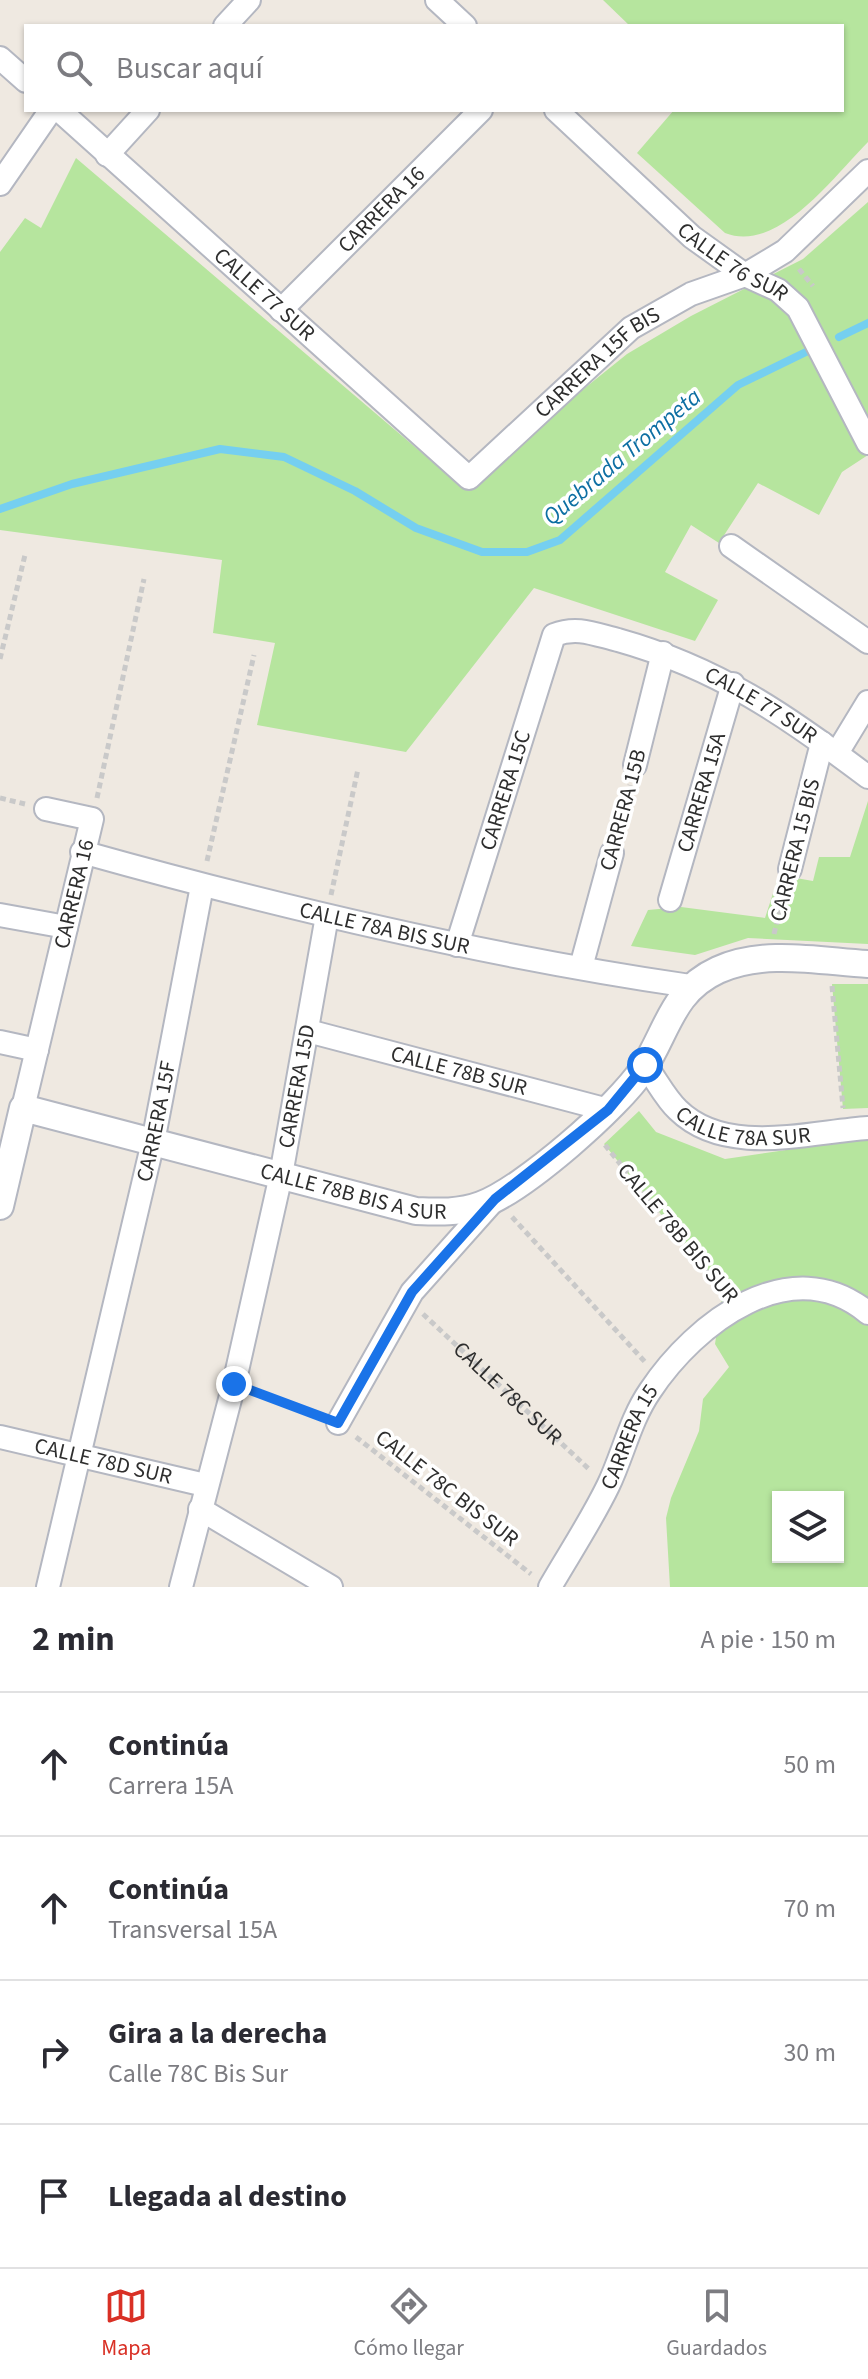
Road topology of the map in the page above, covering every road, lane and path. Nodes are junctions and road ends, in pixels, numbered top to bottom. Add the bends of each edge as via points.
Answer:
1 (249, 0) edge
2 (437, 0) edge
3 (227, 24) edge
4 (463, 24) edge
5 (0, 58) edge
6 (24, 79) edge
7 (50, 112) edge
8 (61, 112) edge
9 (146, 112) edge
10 (479, 112) edge
11 (558, 112) edge
12 (107, 155) junction
13 (868, 171) edge
14 (0, 184) edge
15 (745, 275) junction
16 (281, 310) junction
17 (868, 443) edge
18 (469, 478) joint
19 (731, 546) dead end
20 (25, 555) dead end
21 (144, 579) dead end
22 (554, 635) joint
23 (868, 642) edge
24 (1, 647) edge
25 (663, 653) junction
26 (254, 655) dead end
27 (0, 659) edge
28 (733, 684) junction
29 (868, 702) edge
30 (829, 748) junction
31 (635, 765) joint
32 (358, 769) dead end
33 (868, 777) edge
34 (46, 809) dead end
35 (92, 819) junction
36 (82, 852) junction
37 (612, 853) joint
38 (790, 869) joint
39 (202, 886) junction
40 (670, 900) dead end
41 (0, 915) edge
42 (327, 916) junction
43 (66, 927) junction
44 (457, 945) junction
45 (769, 957) junction
46 (830, 961) junction
47 (868, 964) edge
48 (581, 967) junction
49 (690, 986) junction
50 (308, 1031) junction
51 (0, 1042) edge
52 (37, 1050) junction
53 (645, 1065) junction
54 (23, 1108) junction
55 (599, 1118) junction
56 (868, 1128) edge
57 (845, 1129) junction
58 (153, 1142) junction
59 (4, 1169) edge
60 (281, 1175) junction
61 (495, 1199) junction
62 (0, 1206) edge
63 (407, 1300) junction
64 (737, 1309) junction
65 (868, 1313) edge
66 (660, 1377) junction
67 (234, 1384) junction
68 (338, 1423) junction
69 (0, 1437) edge
70 (78, 1455) junction
71 (205, 1485) junction
72 (607, 1486) junction
73 (200, 1509) junction
74 (543, 1582) edge
75 (48, 1587) edge
76 (181, 1587) edge
77 (331, 1587) edge

1 - 3 street
2 - 4 street
5 - 6 street
7 - 14 street
8 - 12 street, CALLE 77 SUR
9 - 12 street
10 - 16 street, CARRERA 16
11 - 15 street, CALLE 76 SUR via 692,237
12 - 16 street, CALLE 77 SUR
13 - 15 street via 785,251
15 - 17 street, CALLE 76 SUR via 778,290 798,308
15 - 18 street, CARRERA 15F BIS via 691,294 631,328
16 - 18 street, CALLE 77 SUR
19 - 23 street
20 - 24 path
21 - 35 path, CARRERA 16
22 - 25 street, CALLE 77 SUR via 573,628
22 - 44 street, CARRERA 15C
24 - 27 path
25 - 28 street, CALLE 77 SUR
25 - 31 street, CARRERA 15B
26 - 39 path
28 - 30 street, CALLE 77 SUR
28 - 40 street, CARRERA 15A
29 - 30 street, CARRERA 15 BIS
30 - 33 street, CALLE 77 SUR
30 - 38 street, CARRERA 15 BIS
31 - 37 path, CARRERA 15B
32 - 42 path
34 - 35 street
35 - 36 street, CARRERA 16
36 - 39 street, CALLE 78A BIS SUR
36 - 43 street, CARRERA 16
37 - 48 street, CARRERA 15B
38 - 45 path, CARRERA 15 BIS
39 - 42 street, CALLE 78A BIS SUR
39 - 58 street, CARRERA 15F
41 - 43 street
42 - 44 street, CALLE 78A BIS SUR
42 - 50 street, CARRERA 15D
43 - 52 street, CARRERA 16
44 - 48 street, CALLE 78A BIS SUR
45 - 46 street
45 - 49 street via 719,969
46 - 47 street
46 - 57 path
48 - 49 street, CALLE 78A BIS SUR
49 - 53 street via 670,1013
50 - 55 street, CALLE 78B SUR
50 - 60 street, CARRERA 15D
51 - 52 street
52 - 54 street, CARRERA 16
53 - 55 street
53 - 57 street, CALLE 78A SUR via 678,1110 699,1125 756,1139
54 - 58 street, CALLE 78B BIS A SUR
54 - 59 street, CARRERA 16
55 - 61 street
55 - 64 path, CALLE 78B BIS SUR
56 - 57 street, CALLE 78A SUR
58 - 60 street, CALLE 78B BIS A SUR
58 - 70 street, CARRERA 15F
59 - 62 street, CARRERA 16
60 - 61 street, CALLE 78B BIS A SUR via 416,1211 460,1211
60 - 67 street, CARRERA 15D
61 - 63 street
61 - 66 path
63 - 68 street
63 - 72 path, CALLE 78C SUR
64 - 65 street, CALLE 78B BIS SUR via 772,1291 806,1287 838,1294
64 - 66 street, CARRERA 15 via 703,1332
66 - 72 street, CARRERA 15 via 635,1415
67 - 68 path, CALLE 78C BIS SUR
67 - 71 street, CARRERA 15D
68 - 74 path, CALLE 78C BIS SUR
69 - 70 street, CALLE 78D SUR
70 - 71 street, CALLE 78D SUR
70 - 75 street, CARRERA 15F
71 - 73 street, CARRERA 15D
72 - 74 street, CARRERA 15
73 - 76 street, CARRERA 15D
73 - 77 street

